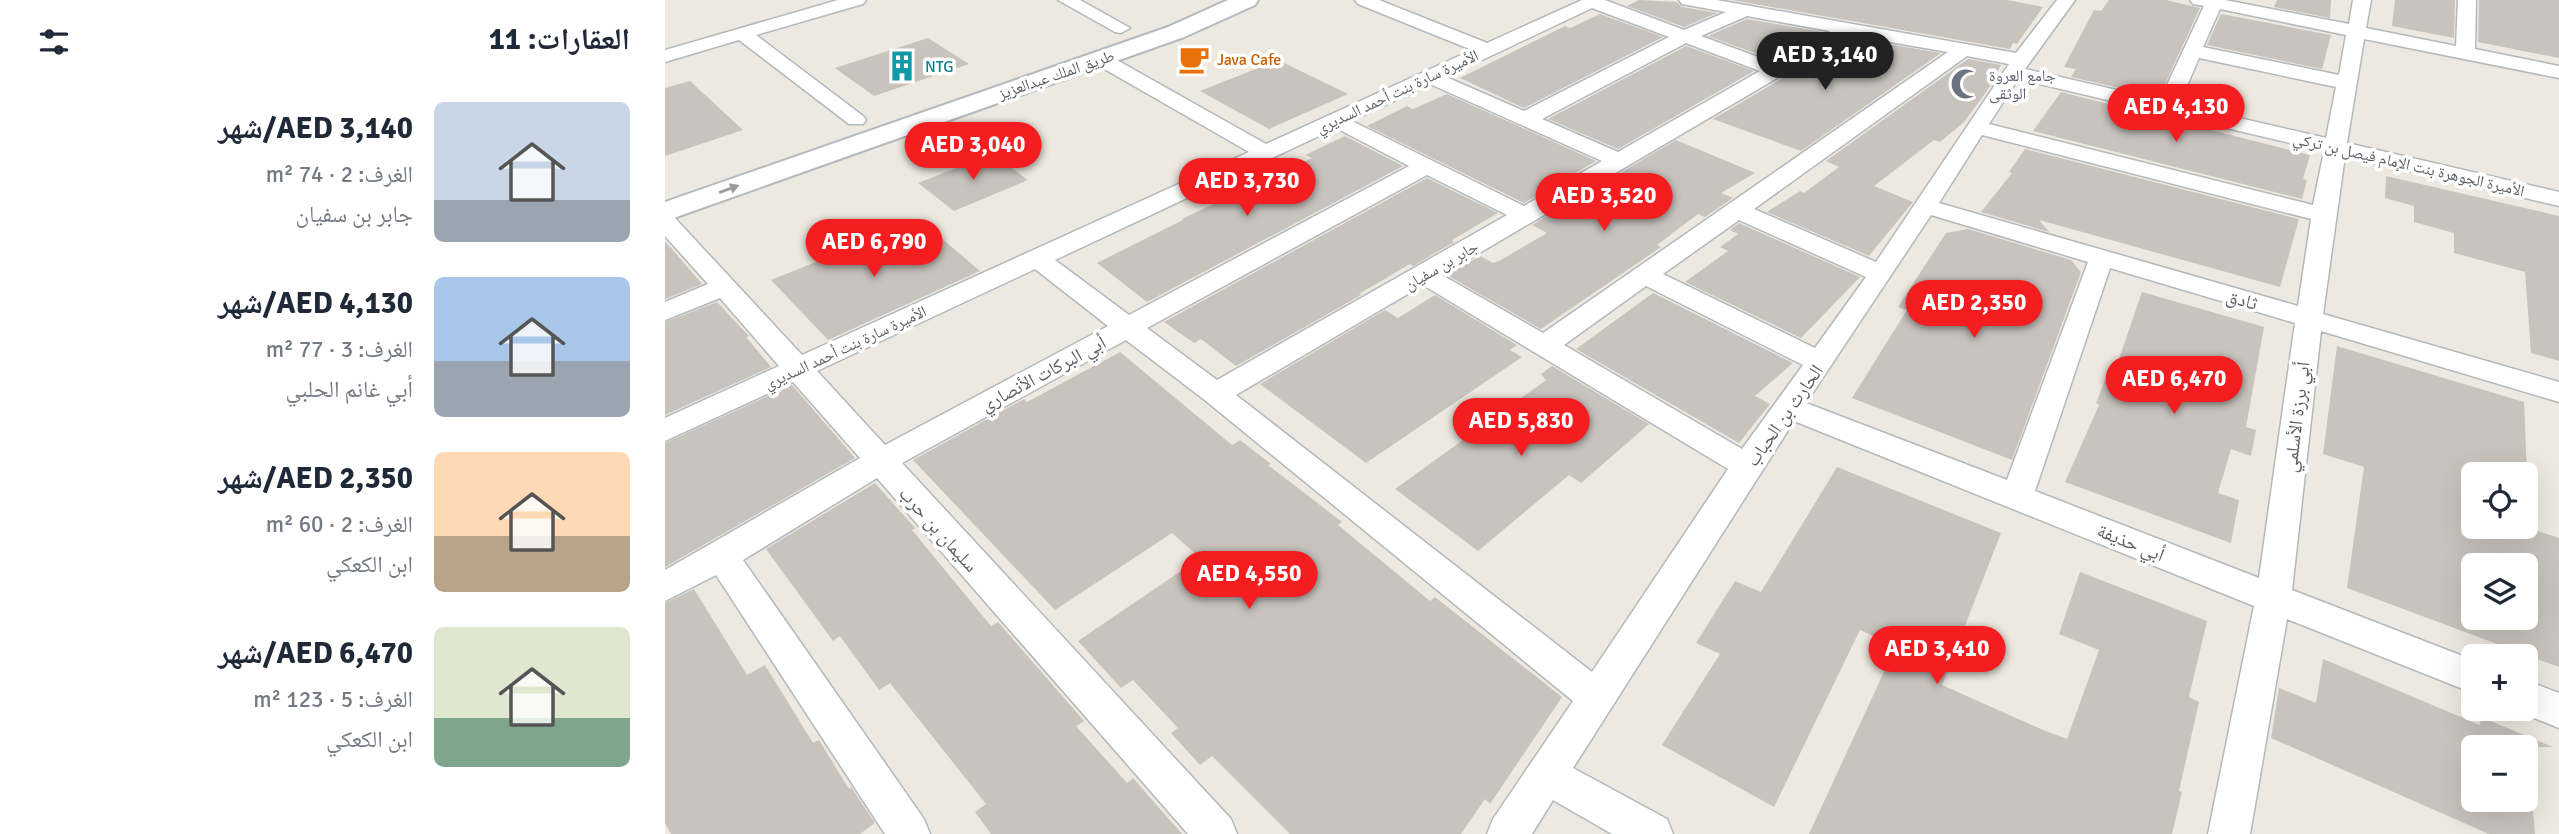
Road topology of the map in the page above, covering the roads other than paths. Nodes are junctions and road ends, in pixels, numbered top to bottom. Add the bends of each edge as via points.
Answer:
1 (857, 0) edge
2 (1067, 0) edge
3 (1200, 0) edge
4 (1216, 0) edge
5 (1247, 0) edge
6 (1264, 0) edge
7 (1364, 0) edge
8 (1688, 0) edge
9 (2362, 0) edge
10 (2467, 0) edge
11 (1594, 1) edge
12 (2057, 1) edge
13 (2210, 1) edge
14 (1745, 10) junction
15 (1147, 20) junction
16 (1122, 28) junction
17 (1847, 29) junction
18 (2355, 30) junction
19 (1176, 32) junction
20 (743, 34) junction
21 (1684, 37) junction
22 (1965, 49) junction
23 (1488, 50) junction
24 (2193, 51) junction
25 (2465, 53) junction
26 (665, 56) edge
27 (1101, 59) junction
28 (2017, 66) junction
29 (1776, 70) junction
30 (2559, 72) edge
31 (1429, 77) junction
32 (2347, 83) junction
33 (2167, 108) junction
34 (1525, 119) junction
35 (856, 120) junction
36 (1335, 120) junction
37 (1978, 128) junction
38 (2334, 146) junction
39 (1265, 152) junction
40 (1621, 161) junction
41 (1426, 166) junction
42 (665, 187) edge
43 (2559, 199) edge
44 (1926, 206) junction
45 (1736, 210) junction
46 (665, 212) edge
47 (2323, 215) junction
48 (1526, 216) junction
49 (665, 221) edge
50 (1037, 258) junction
51 (2101, 259) junction
52 (1881, 274) junction
53 (1424, 275) junction
54 (1644, 275) junction
55 (724, 287) junction
56 (665, 312) edge
57 (2308, 318) junction
58 (1128, 327) junction
59 (1544, 346) junction
60 (1821, 362) junction
61 (798, 369) junction
62 (2559, 392) edge
63 (1216, 394) junction
64 (1790, 408) junction
65 (665, 430) edge
66 (879, 461) junction
67 (1747, 467) junction
68 (2017, 496) junction
69 (722, 556) junction
70 (665, 587) edge
71 (2273, 599) junction
72 (2461, 672) edge
73 (1596, 697) junction
74 (2538, 702) edge
75 (2559, 710) edge
76 (1547, 775) junction
77 (909, 834) edge
78 (1216, 834) edge
79 (1508, 834) edge
80 (1652, 834) edge
81 (2229, 834) edge

1 - 20 street
2 - 16 street
3 - 15 main road
4 - 15 main road, طريق الملك عبدالعزيز
5 - 19 main road, طريق الملك عبدالعزيز
6 - 19 main road
7 - 23 street
8 - 14 street, الأميرة الجوهرة بنت الإمام فيصل بن تركي
9 - 18 street, أبي برزة الأسلمي
10 - 25 street
11 - 21 street
11 - 23 street, الأميرة سارة بنت أحمد السديري
12 - 28 street, الحارث بن الحباب
13 - 18 street
13 - 24 street
14 - 17 street, الأميرة الجوهرة بنت الإمام فيصل بن تركي
14 - 21 street
15 - 16 main road, طريق الملك عبدالعزيز
16 - 35 main road, طريق الملك عبدالعزيز
17 - 22 street, الأميرة الجوهرة بنت الإمام فيصل بن تركي
17 - 29 street, جابر بن سفيان
18 - 25 street
18 - 32 street, أبي برزة الأسلمي
19 - 27 main road, طريق الملك عبدالعزيز
20 - 26 street
20 - 35 street
21 - 29 street
21 - 34 street
22 - 28 street, الأميرة الجوهرة بنت الإمام فيصل بن تركي
22 - 45 street
23 - 31 street, الأميرة سارة بنت أحمد السديري
24 - 32 street
24 - 33 street
25 - 30 street
27 - 39 street
46 -> 27 main road, طريق الملك عبدالعزيز
28 - 33 street, الأميرة الجوهرة بنت الإمام فيصل بن تركي
28 - 37 street, الحارث بن الحباب
29 - 40 street, جابر بن سفيان
31 - 34 street
31 - 36 street, الأميرة سارة بنت أحمد السديري
32 - 38 street, أبي برزة الأسلمي
33 - 38 street, الأميرة الجوهرة بنت الإمام فيصل بن تركي
34 - 40 street
35 - 42 main road, طريق الملك عبدالعزيز
36 - 39 street, الأميرة سارة بنت أحمد السديري
36 - 41 street
37 - 44 street, الحارث بن الحباب
37 - 47 street
38 - 43 street, الأميرة الجوهرة بنت الإمام فيصل بن تركي
38 - 47 street, أبي برزة الأسلمي
39 - 50 street, الأميرة سارة بنت أحمد السديري
40 - 48 street, جابر بن سفيان
41 - 48 street
41 - 58 street, أبي البركات الأنصاري
44 - 51 street, ثادق
44 - 52 street, الحارث بن الحباب
45 - 52 street
45 - 54 street
47 - 57 street, أبي برزة الأسلمي
48 - 53 street, جابر بن سفيان
49 - 55 street, سليمان بن حرب
50 - 58 street
50 - 61 street, الأميرة سارة بنت أحمد السديري
51 - 57 street, ثادق
51 - 68 street
52 - 60 street, الحارث بن الحباب
53 - 59 street
53 - 63 street, جابر بن سفيان
54 - 59 street
54 - 60 street
55 - 56 street
55 - 61 street, سليمان بن حرب
57 - 62 street, ثادق
57 - 71 street, أبي برزة الأسلمي
58 - 63 street
58 - 66 street, أبي البركات الأنصاري
59 - 67 street
60 - 64 street, الحارث بن الحباب
61 - 65 street, الأميرة سارة بنت أحمد السديري
61 - 66 street, سليمان بن حرب
63 - 73 street
64 - 67 street, الحارث بن الحباب
64 - 68 street, أبي حذيفة
66 - 69 street, أبي البركات الأنصاري
66 - 78 street, سليمان بن حرب
67 - 73 street, الحارث بن الحباب
68 - 71 street, أبي حذيفة
69 - 70 street, أبي البركات الأنصاري
69 - 77 street
71 - 72 street, أبي حذيفة
71 - 81 street, أبي برزة الأسلمي
73 - 76 street, الحارث بن الحباب
74 - 75 street
76 - 79 street, الحارث بن الحباب
76 - 80 street

